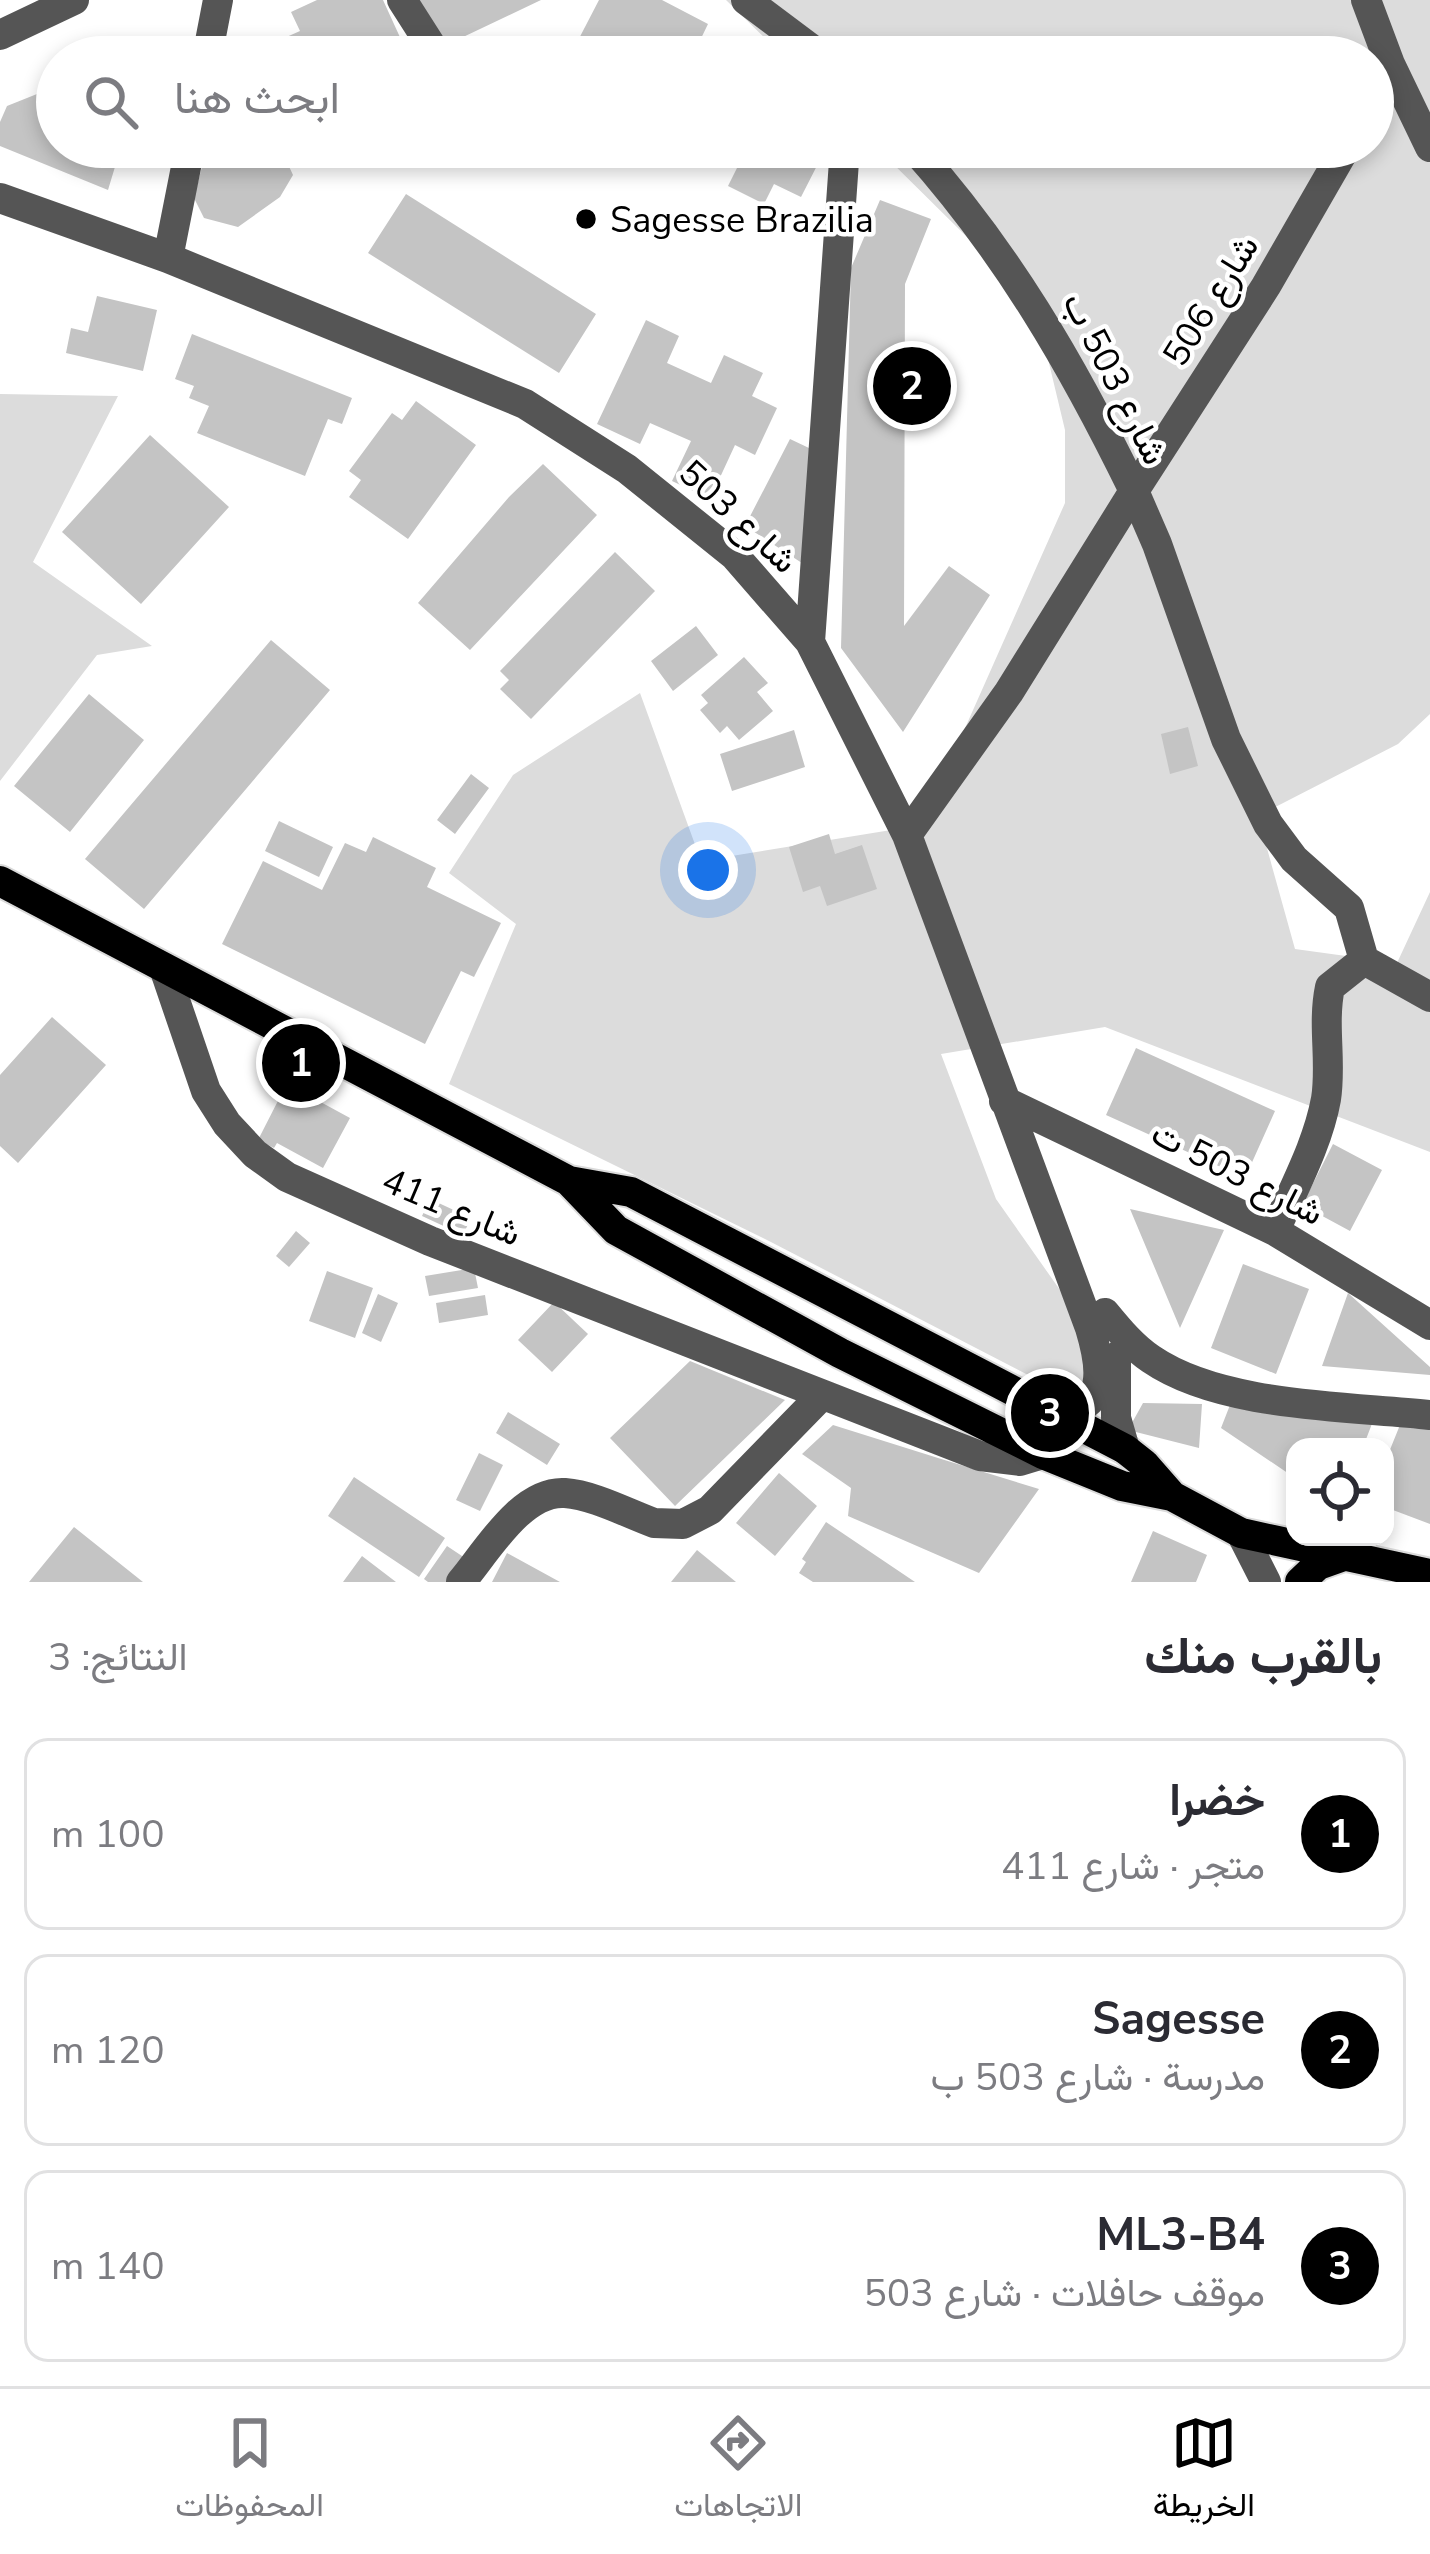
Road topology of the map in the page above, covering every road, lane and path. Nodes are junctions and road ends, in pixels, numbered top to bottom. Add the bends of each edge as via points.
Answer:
1 (74, 0) edge
2 (218, 0) edge
3 (402, 0) edge
4 (746, 0) edge
5 (1366, 0) edge
6 (0, 35) edge
7 (211, 36) edge
8 (425, 36) edge
9 (794, 36) edge
10 (1380, 36) edge
11 (1394, 72) edge
12 (1430, 147) edge
13 (186, 168) edge
14 (844, 168) edge
15 (932, 168) edge
16 (1334, 168) edge
17 (0, 198) edge
18 (169, 258) junction
19 (1134, 490) junction
20 (811, 642) junction
21 (908, 835) junction
22 (0, 881) edge
23 (1364, 960) junction
24 (164, 968) junction
25 (1430, 997) edge
26 (1004, 1101) junction
27 (569, 1181) junction
28 (1275, 1231) junction
29 (1062, 1252) junction
30 (1106, 1313) junction
31 (1430, 1325) edge
32 (822, 1395) junction
33 (1055, 1414) junction
34 (1430, 1415) edge
35 (1125, 1449) junction
36 (1042, 1454) junction
37 (1172, 1496) junction
38 (1241, 1533) junction
39 (1349, 1555) junction
40 (1430, 1574) edge
41 (460, 1582) edge
42 (1266, 1582) edge
43 (1300, 1582) edge

1 - 6 street
2 - 7 street
3 - 8 street
4 - 9 street
5 - 10 street
11 - 12 street
13 - 18 street
14 - 20 street
15 - 19 street, شارع 503 ب via 1036,305
16 - 19 street, شارع 506
17 - 18 street, شارع 503
18 - 20 street, شارع 503 via 525,404 628,470 734,555
19 - 21 street, شارع 503 ب via 1009,692
19 - 23 street via 1226,739 1294,860 1349,908
20 - 21 street, شارع 503
21 - 26 street, شارع 503
22 - 24 main road
23 - 25 street
23 - 28 street via 1330,987 1325,1105
24 - 27 main road
24 - 32 street, شارع 411 via 206,1091 254,1154 287,1178
26 - 28 street, شارع 503 ت
26 - 29 street, شارع 503
27 - 33 main road via 631,1192
27 - 36 main road via 616,1230
28 - 31 street, شارع 503 ت
29 - 30 street
29 - 33 street via 1099,1368 1088,1403
30 - 34 street via 1148,1358 1208,1387
30 - 35 street
32 - 36 street, شارع 411 via 980,1456
32 - 41 street via 698,1519 654,1523 556,1493 521,1512
33 - 35 main road
35 - 37 main road
36 - 37 main road
37 - 38 main road
38 - 39 main road
38 - 42 street
39 - 40 main road
39 - 43 main road via 1318,1565

